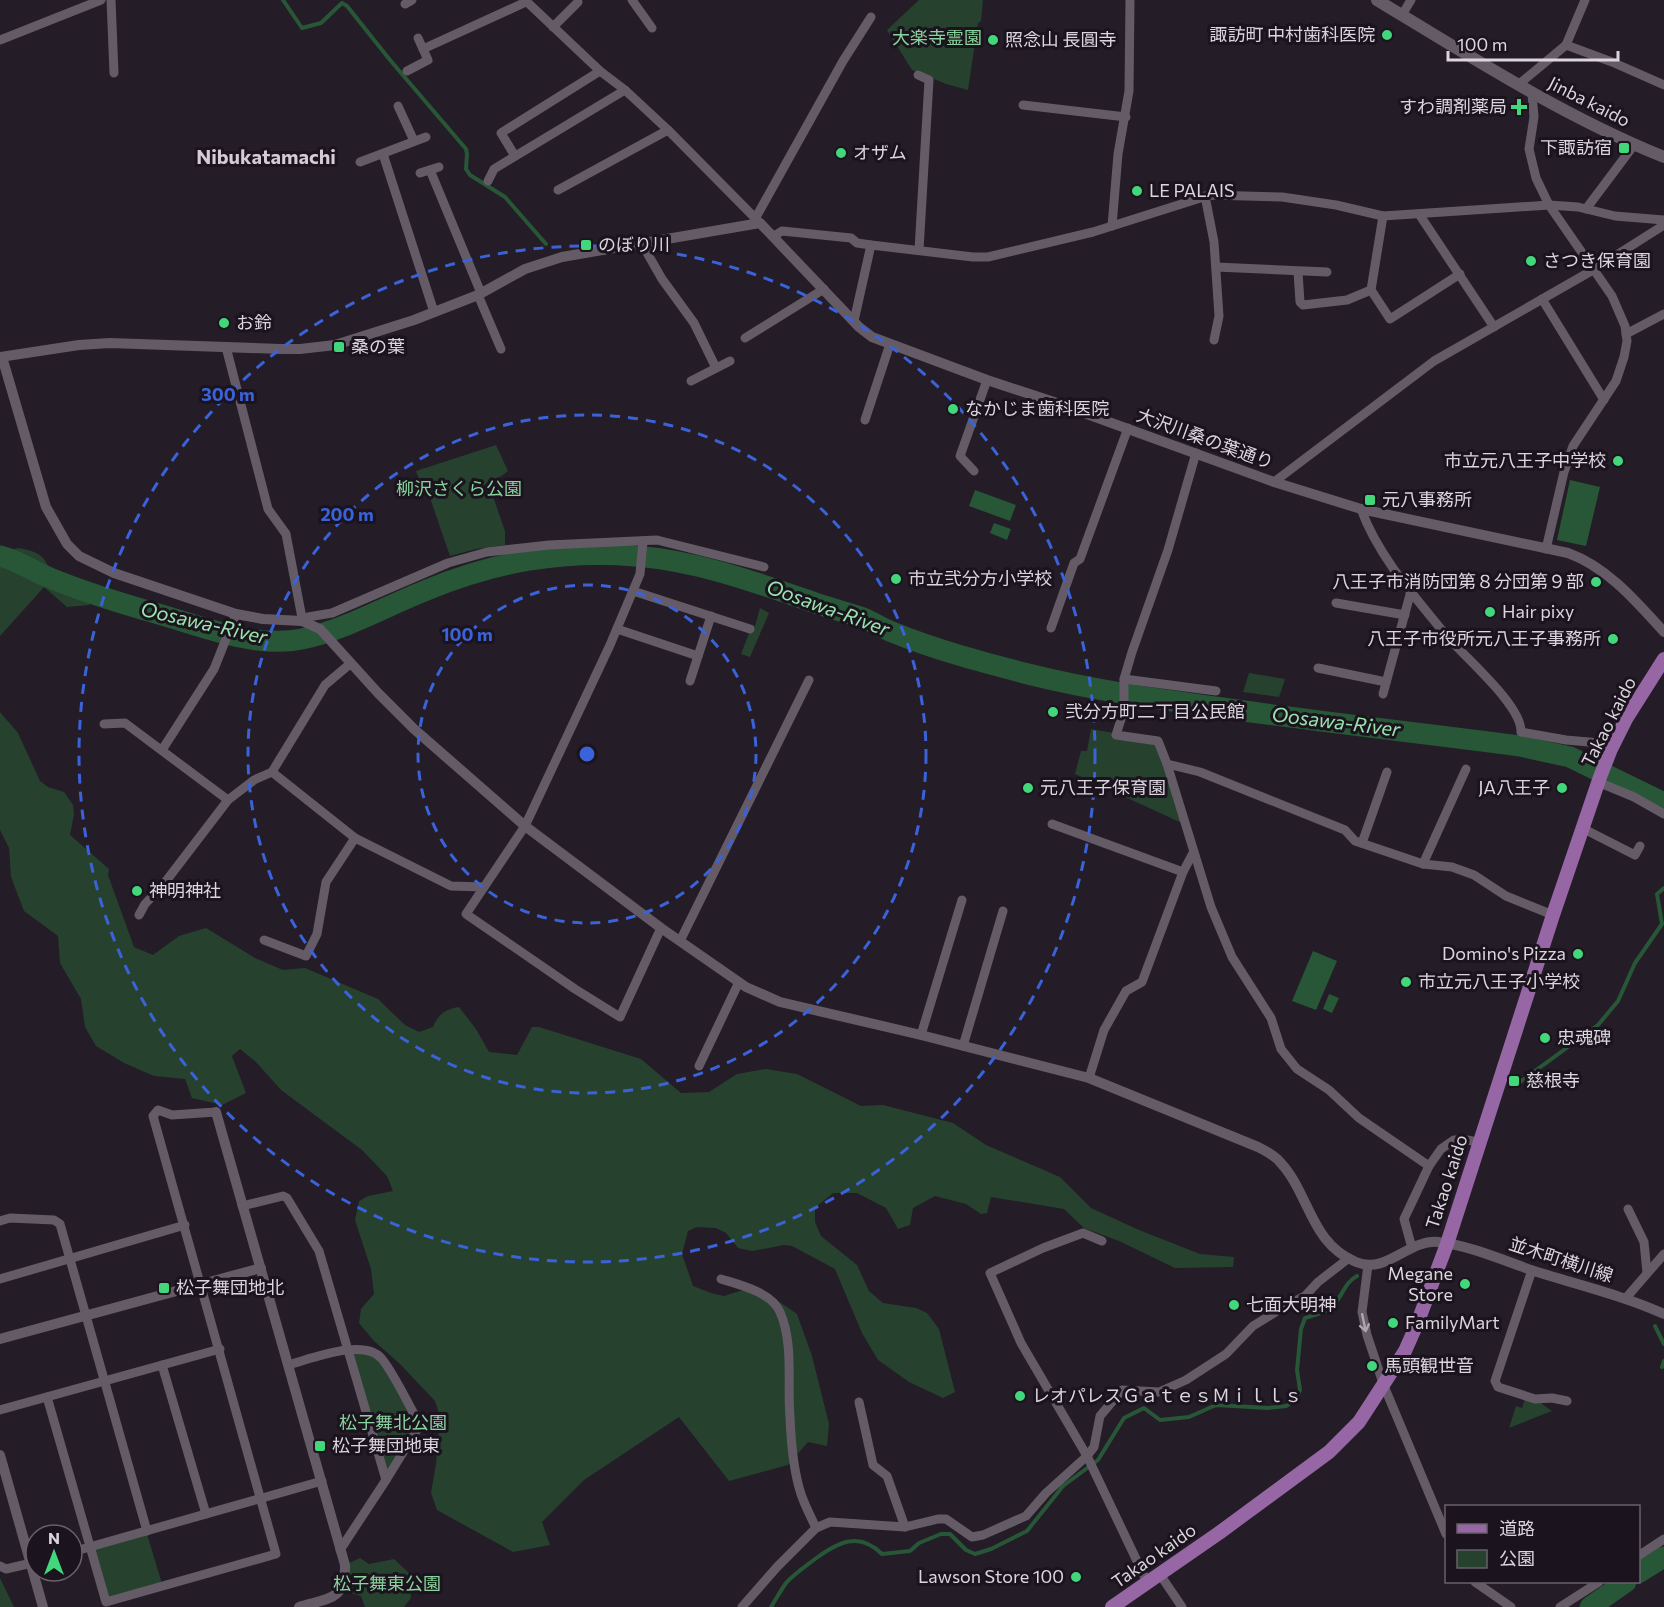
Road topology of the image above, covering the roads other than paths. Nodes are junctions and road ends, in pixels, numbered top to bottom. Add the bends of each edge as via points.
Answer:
1 (101, 0) edge
2 (111, 0) edge
3 (632, 0) edge
4 (1130, 0) edge
5 (1377, 0) edge
6 (1411, 0) edge
7 (1584, 0) edge
8 (525, 1) edge
9 (578, 2) dead end
10 (1402, 15) junction
11 (871, 17) dead end
12 (553, 27) junction
13 (652, 28) dead end
14 (418, 38) dead end
15 (0, 40) edge
16 (1566, 45) junction
17 (423, 49) junction
18 (406, 70) dead end
19 (600, 71) junction
20 (114, 73) dead end
21 (918, 75) dead end
22 (1518, 85) junction
23 (1664, 85) edge
24 (625, 90) junction
25 (1532, 94) junction
26 (398, 105) dead end
27 (1023, 105) dead end
28 (1126, 117) junction
29 (668, 130) junction
30 (426, 137) dead end
31 (414, 141) junction
32 (1634, 145) junction
33 (383, 154) junction
34 (515, 156) junction
35 (1664, 157) edge
36 (360, 162) dead end
37 (420, 173) dead end
38 (488, 181) dead end
39 (558, 190) dead end
40 (1205, 196) junction
41 (1549, 205) junction
42 (1586, 209) junction
43 (1419, 214) junction
44 (1383, 216) junction
45 (1664, 220) edge
46 (757, 221) junction
47 (1664, 225) edge
48 (1112, 226) junction
49 (455, 232) junction
50 (444, 236) dead end
51 (774, 236) junction
52 (642, 244) junction
53 (871, 245) junction
54 (919, 250) junction
55 (1216, 267) junction
56 (1593, 270) junction
57 (1298, 272) junction
58 (1327, 272) dead end
59 (1460, 274) junction
60 (824, 289) junction
61 (1371, 290) junction
62 (479, 294) junction
63 (1542, 299) junction
64 (434, 312) junction
65 (1664, 314) edge
66 (854, 321) junction
67 (1494, 327) junction
68 (1626, 334) junction
69 (745, 338) dead end
70 (1214, 340) dead end
71 (890, 344) junction
72 (226, 346) junction
73 (501, 349) dead end
74 (1, 357) edge
75 (730, 361) dead end
76 (716, 368) junction
77 (987, 380) junction
78 (691, 381) dead end
79 (1604, 400) junction
80 (866, 420) dead end
81 (1128, 428) junction
82 (1196, 453) junction
83 (974, 471) dead end
84 (1274, 482) junction
85 (1361, 509) junction
86 (642, 544) junction
87 (1546, 549) junction
88 (764, 567) dead end
89 (633, 591) junction
90 (1411, 591) junction
91 (1336, 603) dead end
92 (1404, 615) junction
93 (711, 616) junction
94 (235, 618) junction
95 (302, 620) junction
96 (1051, 628) dead end
97 (617, 629) junction
98 (750, 629) dead end
99 (1664, 632) edge
100 (698, 656) junction
101 (1664, 659) edge
102 (351, 663) junction
103 (1318, 668) dead end
104 (809, 680) dead end
105 (690, 681) dead end
106 (1124, 682) junction
107 (1386, 682) junction
108 (1216, 691) dead end
109 (1383, 694) dead end
110 (104, 724) dead end
111 (162, 750) junction
112 (1609, 754) junction
113 (1167, 764) junction
114 (1466, 769) dead end
115 (272, 772) junction
116 (1388, 772) dead end
117 (1599, 780) junction
118 (228, 800) junction
119 (1664, 814) edge
120 (1052, 824) dead end
121 (525, 826) junction
122 (1582, 828) junction
123 (355, 838) junction
124 (1362, 843) junction
125 (1640, 846) dead end
126 (1193, 853) junction
127 (1423, 864) junction
128 (1183, 872) junction
129 (484, 887) junction
130 (962, 900) dead end
131 (1003, 911) dead end
132 (139, 915) dead end
133 (1552, 915) junction
134 (661, 928) junction
135 (264, 940) dead end
136 (680, 940) junction
137 (739, 982) junction
138 (921, 1035) junction
139 (963, 1046) junction
140 (699, 1066) dead end
141 (1089, 1078) junction
142 (216, 1112) joint
143 (1478, 1142) junction
144 (1429, 1166) junction
145 (242, 1206) junction
146 (1628, 1209) dead end
147 (0, 1221) edge
148 (185, 1225) junction
149 (1102, 1241) dead end
150 (1447, 1244) junction
151 (1412, 1248) junction
152 (1664, 1254) edge
153 (70, 1258) junction
154 (1349, 1258) junction
155 (1368, 1265) junction
156 (261, 1268) junction
157 (1532, 1270) junction
158 (1647, 1273) junction
159 (0, 1279) edge
160 (721, 1279) dead end
161 (202, 1284) junction
162 (1626, 1299) junction
163 (1664, 1314) edge
164 (86, 1316) junction
165 (0, 1339) edge
166 (220, 1349) junction
167 (348, 1349) junction
168 (162, 1365) junction
169 (288, 1365) junction
170 (105, 1381) junction
171 (1384, 1386) junction
172 (47, 1397) junction
173 (1567, 1401) dead end
174 (859, 1402) dead end
175 (0, 1410) edge
176 (0, 1455) edge
177 (1088, 1457) junction
178 (386, 1479) junction
179 (322, 1481) junction
180 (261, 1498) junction
181 (206, 1514) junction
182 (905, 1527) junction
183 (816, 1528) junction
184 (147, 1531) junction
185 (1445, 1532) edge
186 (24, 1534) edge
187 (1664, 1539) edge
188 (89, 1547) junction
189 (84, 1548) edge
190 (340, 1550) junction
191 (1640, 1555) edge
192 (24, 1565) edge
193 (0, 1566) edge
194 (1159, 1573) junction
195 (1147, 1582) junction
196 (38, 1583) edge
197 (1478, 1583) edge
198 (1596, 1583) edge
199 (1566, 1606) edge
200 (43, 1607) edge
201 (299, 1607) edge
202 (742, 1607) edge
203 (1112, 1607) edge
204 (1182, 1607) edge
205 (1511, 1607) edge

1 - 15 street
2 - 20 street
3 - 13 street
4 - 28 street
5 - 10 main road, Jinba kaido
6 - 10 street
7 - 16 street
8 - 12 street
8 - 17 street
9 - 12 street
10 - 22 main road, Jinba kaido
11 - 46 street
12 - 19 street
14 - 17 street
16 - 22 street
16 - 23 street
17 - 18 street via 428,60
19 - 24 street
19 - 34 street via 501,133
21 - 54 street via 929,80
22 - 25 main road, Jinba kaido
24 - 29 street
24 - 34 street
25 - 32 main road, Jinba kaido
25 - 41 street via 1534,117 1529,148 1536,178
26 - 31 street
27 - 28 street
28 - 48 street via 1118,154
29 - 39 street
29 - 46 street
30 - 31 street
31 - 33 street
32 - 35 main road, Jinba kaido
32 - 42 street
33 - 36 street
33 - 64 street
34 - 38 street via 494,169
37 - 49 street via 435,168
40 - 44 street via 1282,197
40 - 48 street
40 - 55 street
41 - 42 street
41 - 43 street
41 - 56 street
42 - 45 street
43 - 44 street
43 - 59 street
44 - 61 street
46 - 51 street, 大沢川桑の葉通り
46 - 52 street
47 - 56 street
48 - 54 street via 988,257
49 - 50 street
49 - 62 street
51 - 53 street via 782,231 851,238
51 - 60 street, 大沢川桑の葉通り
52 - 62 street via 562,257
52 - 76 street via 694,323
53 - 54 street
53 - 66 street
55 - 57 street
55 - 70 street via 1219,316
56 - 63 street
56 - 68 street via 1612,296
57 - 58 street
57 - 61 street via 1303,305 1347,300
59 - 61 street via 1390,320
59 - 67 street
60 - 66 street, 大沢川桑の葉通り
60 - 69 street
62 - 64 street
62 - 73 street
63 - 67 street
63 - 79 street
64 - 72 street via 335,345 300,349
65 - 68 street
66 - 71 street, 大沢川桑の葉通り via 872,337
67 - 84 street via 1434,361
68 - 79 street via 1616,381
71 - 77 street, 大沢川桑の葉通り
71 - 80 street
72 - 74 street via 110,343
72 - 95 street via 268,509 286,534
74 - 94 street via 40,492 67,544 79,556 114,573
75 - 76 street
76 - 78 street
77 - 81 street, 大沢川桑の葉通り
77 - 83 street via 960,456
79 - 87 street via 1573,446
81 - 82 street, 大沢川桑の葉通り
81 - 96 street
82 - 84 street, 大沢川桑の葉通り
82 - 106 street
84 - 85 street, 大沢川桑の葉通り
85 - 87 street, 大沢川桑の葉通り
85 - 90 street via 1369,531
86 - 88 street via 657,540
86 - 89 street via 640,574
86 - 95 street via 578,542 487,552 448,563 332,613
87 - 99 street, 大沢川桑の葉通り via 1587,560
89 - 93 street
89 - 97 street
90 - 92 street
90 - 112 street via 1513,710 1521,732 1600,743
91 - 92 street
92 - 107 street
93 - 98 street
93 - 100 street
94 - 95 street
94 - 111 street via 214,669
95 - 102 street via 315,625
97 - 100 street
97 - 121 street
100 - 105 street
101 - 112 main road, Takao kaido via 1626,718
102 - 115 street via 325,686
102 - 121 street via 414,729
103 - 107 street
104 - 136 street
106 - 108 street
106 - 113 street via 1116,735 1158,741
107 - 109 street
110 - 111 street via 125,723
111 - 118 street
112 - 117 main road, Takao kaido
113 - 124 street via 1200,772 1345,830
113 - 126 street
114 - 127 street
115 - 118 street
115 - 123 street
116 - 124 street
117 - 119 street
117 - 122 main road, Takao kaido
118 - 132 street
120 - 128 street
121 - 129 street
121 - 134 street
122 - 125 street via 1635,855
122 - 133 main road, Takao kaido
123 - 129 street via 451,886
123 - 135 street via 326,882 317,934 306,956
124 - 127 street
126 - 128 street
126 - 144 street via 1232,957 1271,1018 1281,1049 1297,1069
127 - 133 street via 1452,867 1474,875 1506,896
128 - 141 street via 1142,982 1126,991 1104,1030
129 - 134 street via 466,914 620,1017
130 - 138 street
131 - 139 street
133 - 143 main road, Takao kaido
134 - 136 street
136 - 137 street
137 - 138 street via 780,1002
137 - 140 street
138 - 139 street
139 - 141 street
141 - 154 street via 1273,1155 1286,1170 1320,1234
142 - 145 street
142 - 148 street via 172,1115 158,1110 153,1116
143 - 144 street via 1454,1140 1441,1149
143 - 150 main road, Takao kaido
144 - 151 street via 1404,1219
145 - 156 street
145 - 167 street via 287,1198 319,1251
146 - 158 street via 1644,1242
147 - 153 street via 54,1220 60,1224
148 - 153 street
148 - 161 street
149 - 177 street via 1083,1233 990,1273 1021,1343
150 - 151 street, 並木町横川線 via 1427,1243
150 - 157 street, 並木町横川線 via 1474,1249
150 - 171 main road, Takao kaido via 1417,1324
151 - 155 street, 並木町横川線 via 1396,1258
152 - 158 street
153 - 159 street
153 - 164 street
154 - 155 street
154 - 177 street via 1305,1296 1253,1326 1226,1354 1186,1380 1159,1392 1122,1390 1100,1416
155 -> 171 street via 1362,1312
156 - 161 street
156 - 169 street
157 - 162 street, 並木町横川線
157 - 173 street via 1495,1381 1498,1387 1535,1399
158 - 162 street
160 - 183 street via 771,1300 780,1311 788,1346 793,1454 801,1493
161 - 164 street
161 - 166 street
162 - 163 street, 並木町横川線
164 - 165 street
164 - 170 street
166 - 168 street
166 - 180 street
167 - 169 street
167 - 178 street
167 - 178 street via 365,1349 381,1357 420,1425
168 - 170 street
168 - 181 street
169 - 179 street
170 - 172 street
170 - 184 street
171 - 185 street
171 - 194 main road, Takao kaido via 1359,1422 1329,1452
172 - 175 street
172 - 188 street
174 - 182 street via 873,1465 887,1476
176 - 186 street
177 - 182 street via 1026,1516 983,1535 972,1537 946,1519
177 - 195 street
178 - 190 street
179 - 180 street
179 - 190 street
180 - 181 street
180 - 188 street via 276,1554 153,1590 106,1602
181 - 184 street
182 - 183 street via 830,1522
183 - 202 street
184 - 188 street
187 - 191 street
188 - 189 street
190 - 201 street via 345,1572 342,1590 333,1597
192 - 193 street via 6,1569
194 - 195 main road, Takao kaido
194 - 204 street
195 - 203 main road, Takao kaido
196 - 200 street
197 - 205 street
198 - 199 street

